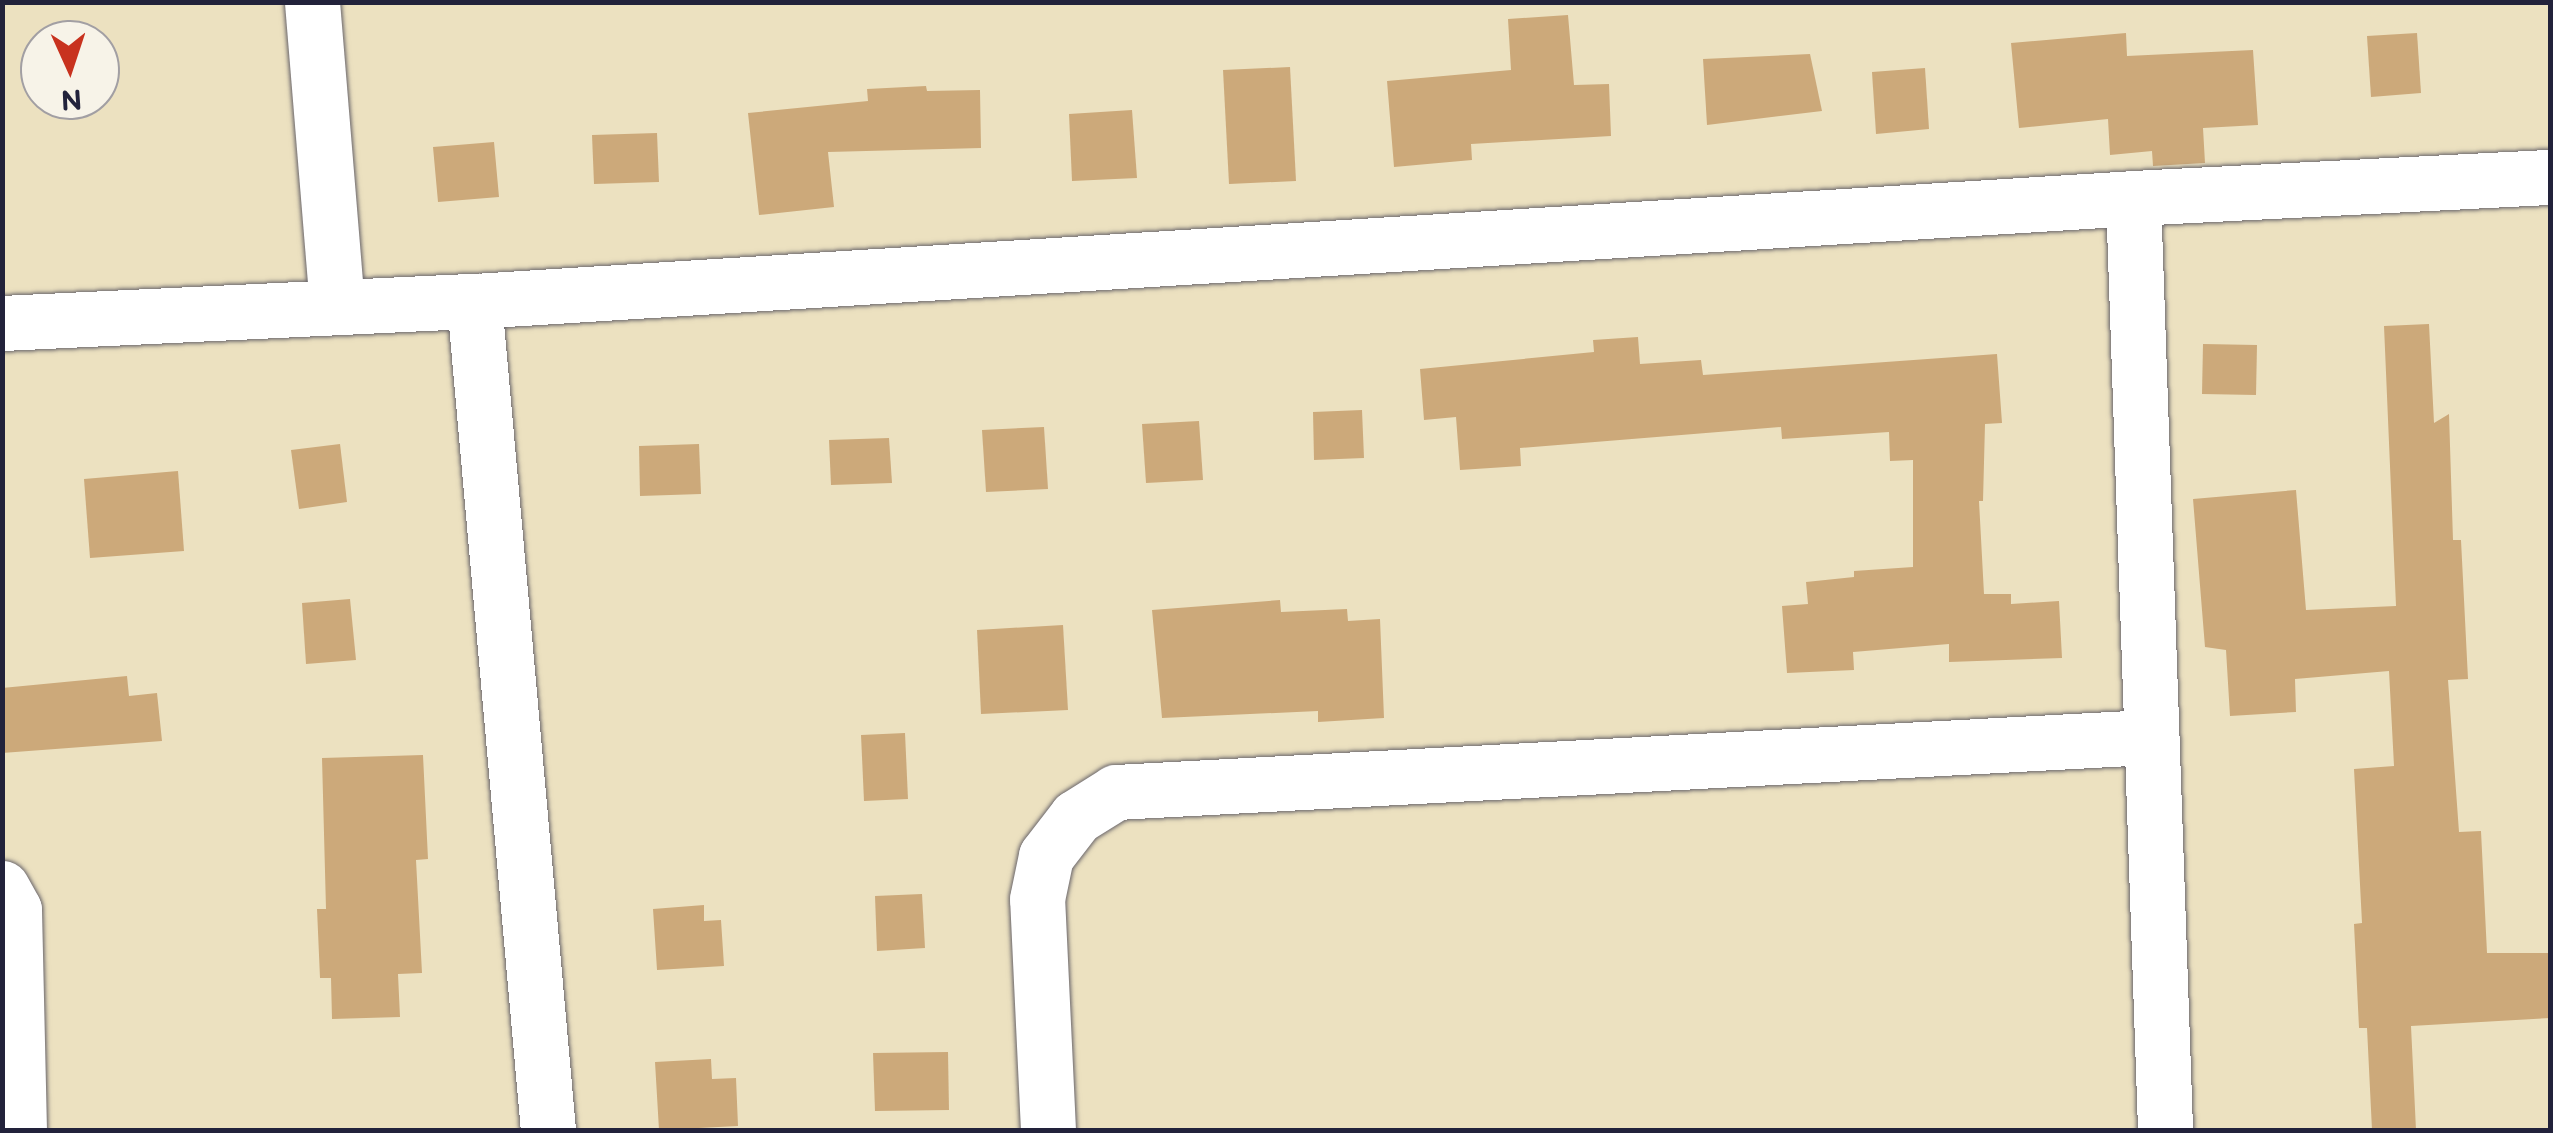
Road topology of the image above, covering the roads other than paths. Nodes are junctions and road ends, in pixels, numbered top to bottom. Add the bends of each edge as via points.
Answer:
1 (312, 2) edge
2 (2550, 176) edge
3 (2132, 198) junction
4 (474, 301) junction
5 (337, 304) junction
6 (2, 323) edge
7 (2150, 737) junction
8 (2, 888) edge
9 (19, 1130) edge
10 (548, 1130) edge
11 (1048, 1130) edge
12 (2165, 1130) edge

1 - 5 street
2 - 3 street
3 - 4 street
3 - 7 street
4 - 5 street
4 - 10 street
5 - 6 street
7 - 11 street via 1116,792 1076,817 1046,856 1037,899
7 - 12 street
8 - 9 street via 14,910

